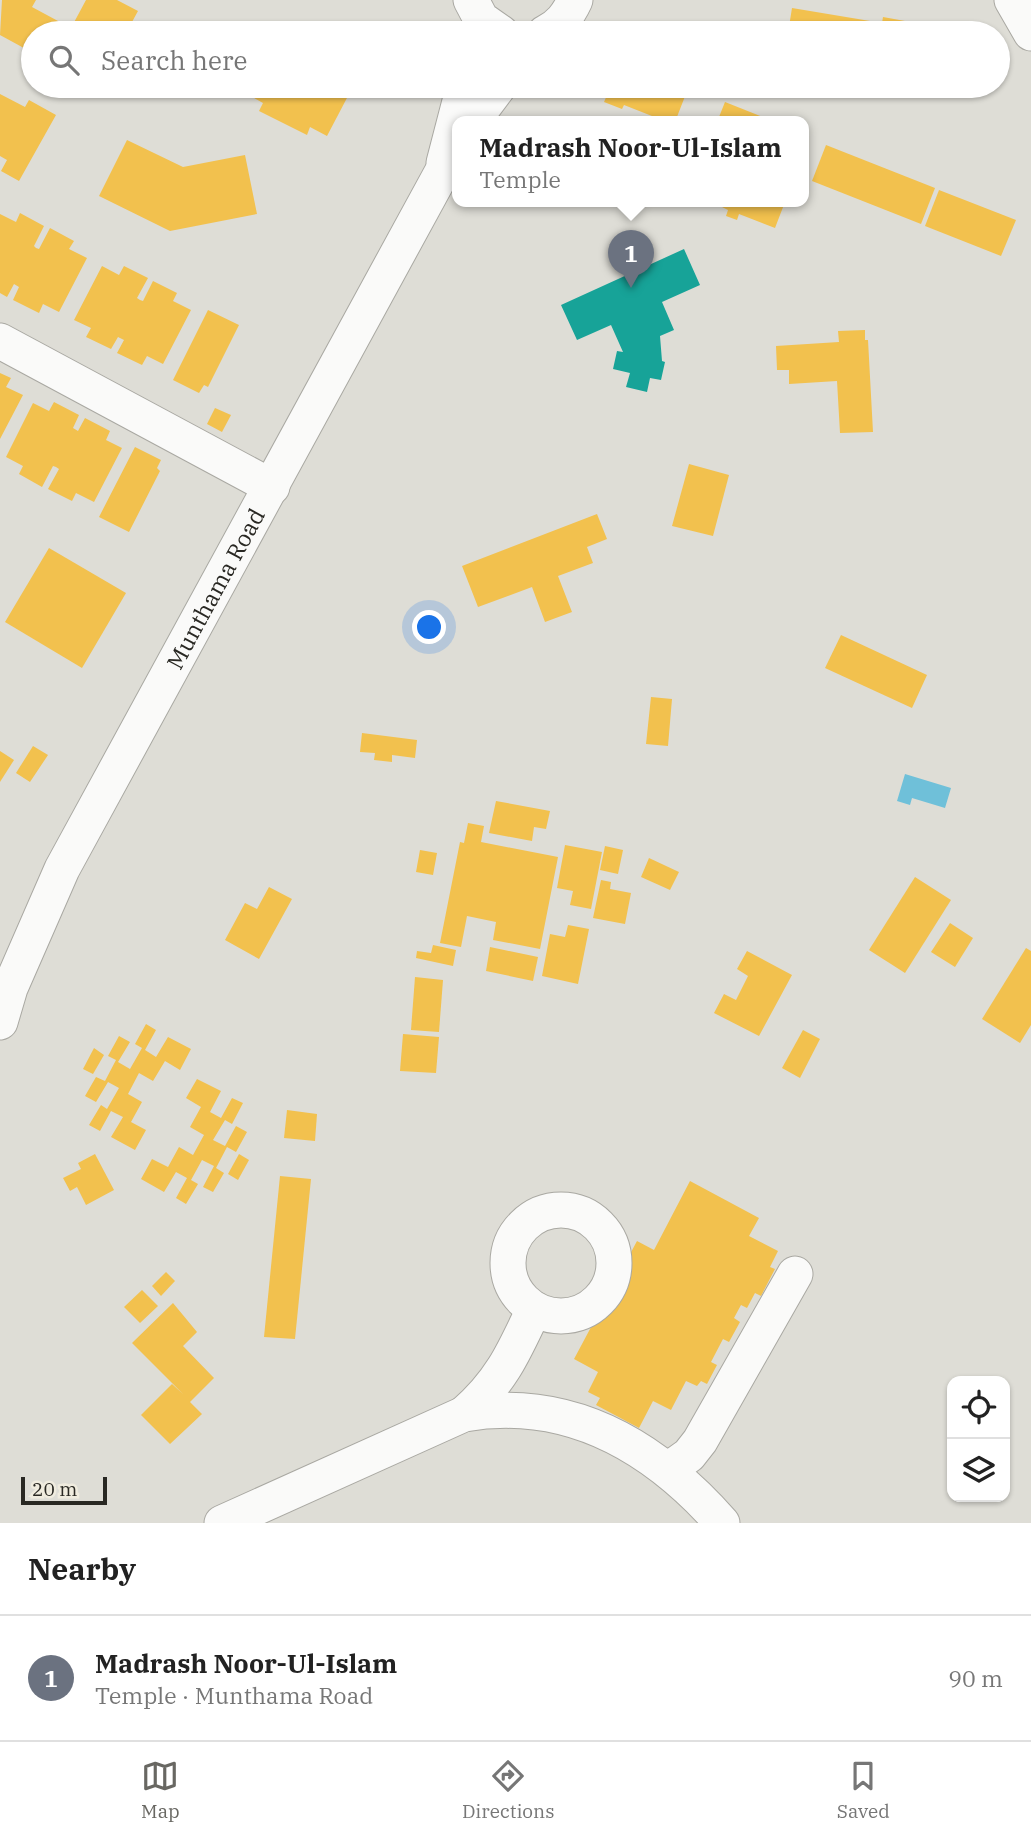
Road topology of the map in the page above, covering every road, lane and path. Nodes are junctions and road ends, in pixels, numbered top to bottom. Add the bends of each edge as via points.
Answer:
1 (471, 0) edge
2 (575, 0) edge
3 (1012, 0) edge
4 (470, 21) edge
5 (484, 21) edge
6 (562, 21) edge
7 (1031, 33) edge
8 (462, 98) edge
9 (490, 98) edge
10 (458, 116) edge
11 (476, 116) edge
12 (451, 153) edge
13 (0, 341) edge
14 (272, 486) junction
15 (0, 1022) edge
16 (795, 1274) dead end
17 (534, 1309) dead end
18 (464, 1414) junction
19 (668, 1470) junction
20 (222, 1523) edge
21 (722, 1523) edge

1 - 4 street
1 - 5 street
2 - 6 street
3 - 7 street
8 - 10 street, Munthama Road
9 - 11 street
12 - 14 street, Munthama Road
13 - 14 street
14 - 15 street, Munthama Road via 62,869 10,988
16 - 19 street via 700,1441
17 - 18 street via 505,1372
18 - 19 street via 505,1409 558,1415 623,1441
18 - 20 street
19 - 21 street

